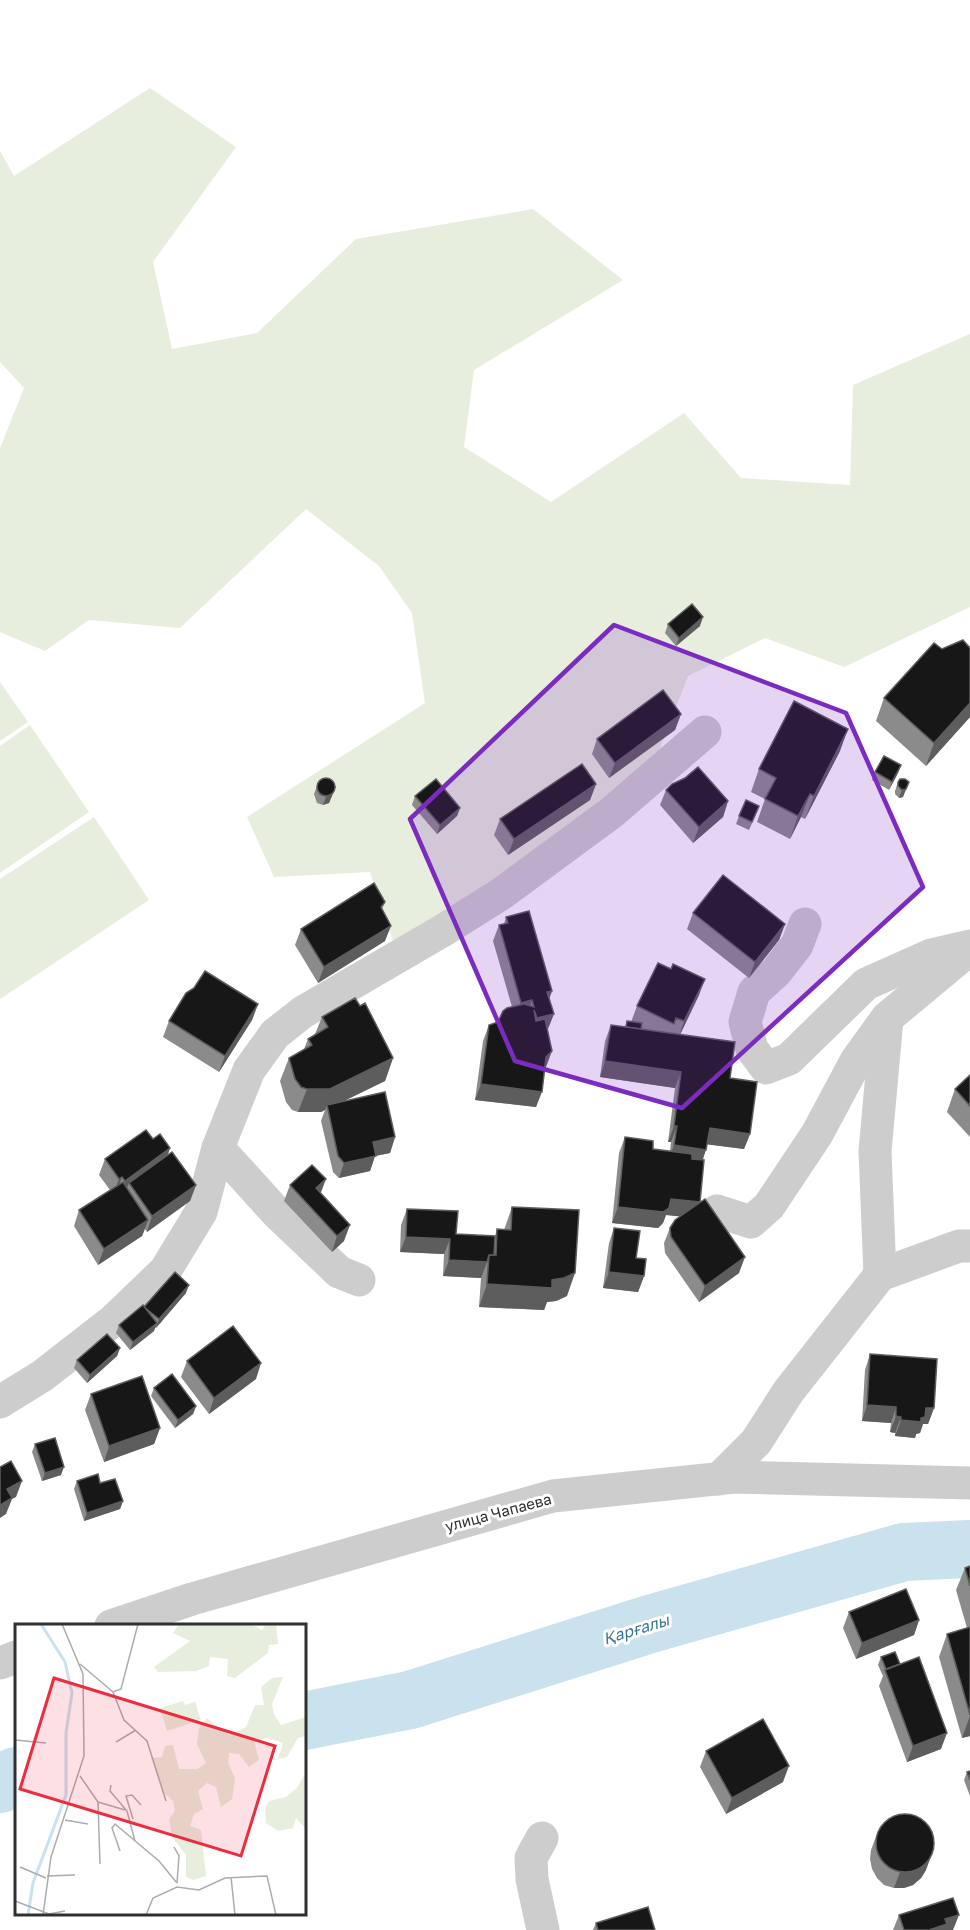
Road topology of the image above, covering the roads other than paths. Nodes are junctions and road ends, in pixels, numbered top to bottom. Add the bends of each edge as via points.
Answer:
1 (705, 732) dead end
2 (805, 924) dead end
3 (970, 947) edge
4 (887, 1018) junction
5 (218, 1149) junction
6 (717, 1212) edge
7 (970, 1246) edge
8 (880, 1275) junction
9 (359, 1280) dead end
10 (0, 1402) edge
11 (719, 1479) junction
12 (970, 1483) edge
13 (117, 1624) edge
14 (15, 1657) edge
15 (0, 1663) edge
16 (542, 1838) dead end
17 (543, 1930) edge

1 - 5 street via 611,813 501,894 303,1012 275,1034 249,1070
2 - 3 street via 797,945 754,992 745,1022 752,1049 766,1068 789,1059 866,984 931,955
3 - 4 street
4 - 6 street via 855,1061 817,1134 769,1206 751,1221
4 - 8 street via 875,1151
5 - 9 street via 339,1272
5 - 10 street via 201,1212 165,1271 114,1320 42,1376
7 - 8 street via 959,1246
8 - 11 street via 788,1392 756,1442
11 - 12 street, улица Чапаева
11 - 13 street, улица Чапаева via 553,1496
14 - 15 street
16 - 17 street via 531,1858

